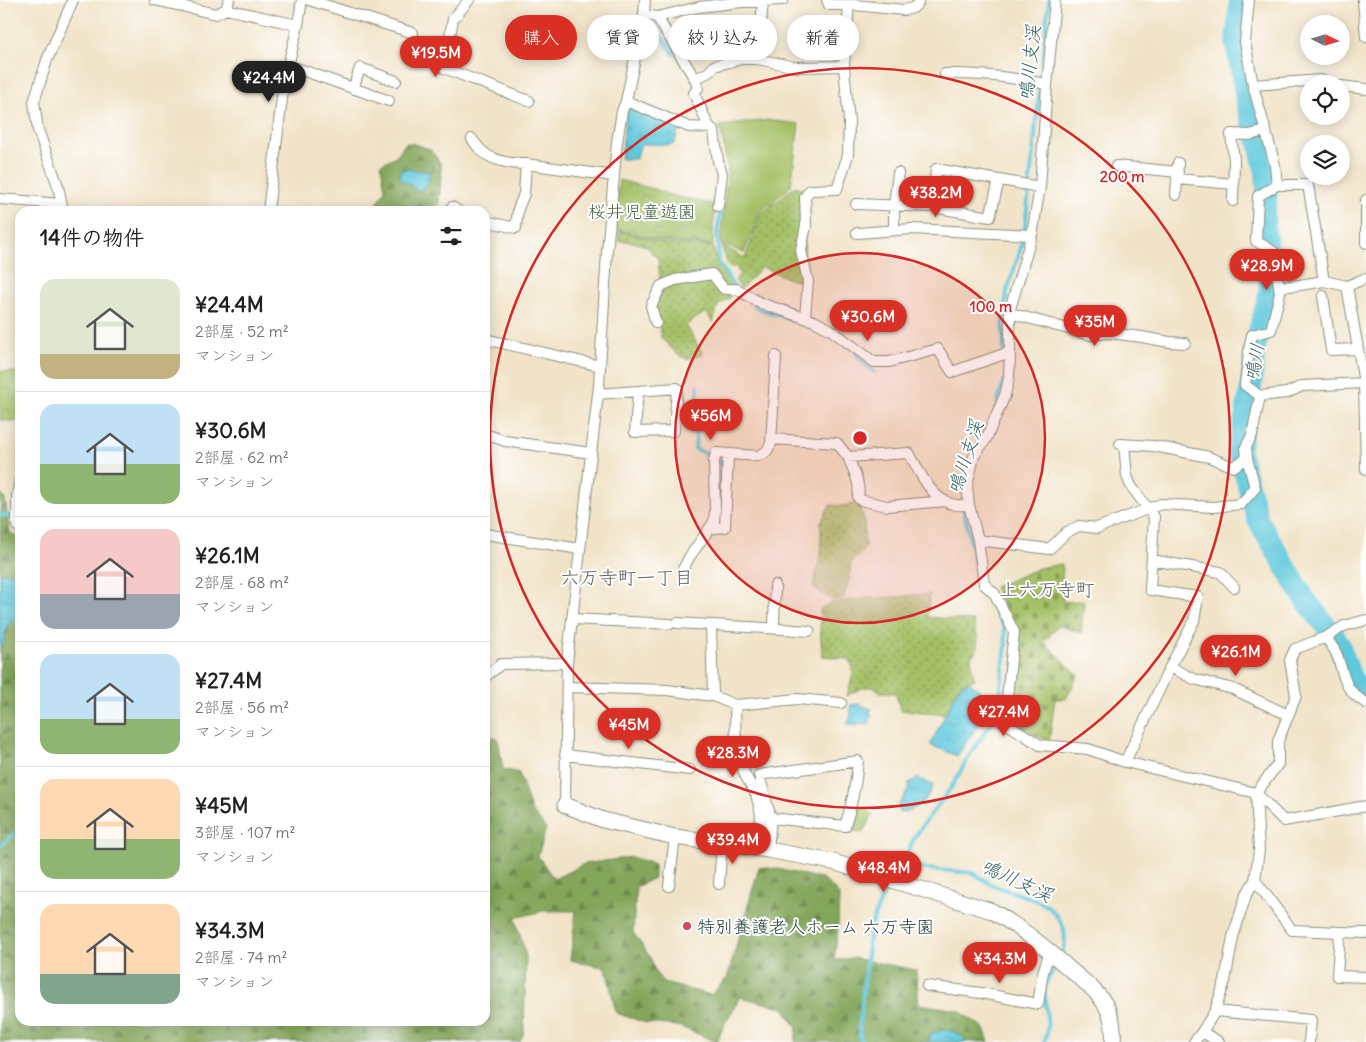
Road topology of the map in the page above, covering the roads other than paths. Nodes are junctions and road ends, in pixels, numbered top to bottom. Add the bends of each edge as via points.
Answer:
1 (73, 0) edge
2 (155, 0) edge
3 (302, 0) edge
4 (309, 0) edge
5 (469, 0) edge
6 (645, 0) edge
7 (783, 0) edge
8 (827, 0) edge
9 (918, 0) edge
10 (1055, 0) edge
11 (1249, 0) edge
12 (1363, 0) edge
13 (764, 1) edge
14 (227, 4) edge
15 (849, 5) junction
16 (644, 15) edge
17 (763, 15) edge
18 (659, 17) edge
19 (659, 20) edge
20 (298, 25) junction
21 (413, 33) dead end
22 (1366, 37) edge
23 (635, 60) edge
24 (737, 60) edge
25 (763, 60) edge
26 (288, 65) junction
27 (844, 66) junction
28 (945, 74) dead end
29 (695, 79) junction
30 (396, 81) dead end
31 (1300, 81) edge
32 (1046, 84) junction
33 (1253, 85) junction
34 (1350, 87) edge
35 (353, 89) junction
36 (1366, 89) edge
37 (389, 101) dead end
38 (529, 101) dead end
39 (626, 101) junction
40 (711, 128) junction
41 (1265, 131) junction
42 (472, 139) dead end
43 (526, 164) junction
44 (1116, 166) dead end
45 (1178, 172) junction
46 (898, 173) dead end
47 (614, 176) junction
48 (999, 180) junction
49 (1234, 184) junction
50 (1276, 185) junction
51 (1039, 187) junction
52 (1176, 195) dead end
53 (0, 200) edge
54 (1366, 200) edge
55 (1233, 201) dead end
56 (856, 204) dead end
57 (894, 205) junction
58 (46, 206) edge
59 (62, 206) edge
60 (269, 206) edge
61 (718, 206) dead end
62 (933, 207) junction
63 (490, 222) edge
64 (894, 229) junction
65 (857, 233) dead end
66 (1031, 235) junction
67 (1366, 243) edge
68 (1366, 278) edge
69 (1324, 281) junction
70 (1347, 286) junction
71 (1279, 287) junction
72 (1323, 296) dead end
73 (1010, 313) junction
74 (805, 318) junction
75 (656, 323) dead end
76 (490, 340) edge
77 (1185, 343) dead end
78 (1358, 349) junction
79 (1010, 352) junction
80 (776, 356) dead end
81 (600, 366) junction
82 (1364, 383) junction
83 (638, 391) junction
84 (598, 394) junction
85 (1259, 396) junction
86 (490, 436) edge
87 (771, 439) junction
88 (591, 454) junction
89 (848, 457) junction
90 (1247, 458) junction
91 (1366, 469) edge
92 (968, 498) junction
93 (951, 503) junction
94 (1147, 508) junction
95 (490, 535) edge
96 (978, 540) junction
97 (580, 549) junction
98 (1152, 560) junction
99 (683, 569) dead end
100 (775, 585) dead end
101 (1234, 587) dead end
102 (572, 619) junction
103 (1366, 620) edge
104 (711, 624) junction
105 (774, 627) junction
106 (809, 631) dead end
107 (1330, 635) junction
108 (567, 663) junction
109 (1170, 667) junction
110 (490, 673) edge
111 (567, 687) junction
112 (713, 696) junction
113 (842, 703) dead end
114 (1366, 703) edge
115 (735, 705) junction
116 (1288, 715) junction
117 (565, 755) junction
118 (1125, 762) junction
119 (690, 770) dead end
120 (1256, 793) junction
121 (566, 805) joint
122 (1366, 806) edge
123 (771, 818) junction
124 (675, 838) junction
125 (722, 844) junction
126 (763, 849) junction
127 (1255, 880) junction
128 (718, 884) dead end
129 (669, 886) dead end
130 (1340, 932) junction
131 (1366, 933) edge
132 (1050, 951) junction
133 (1366, 977) edge
134 (927, 986) dead end
135 (1214, 1012) junction
136 (1202, 1032) junction
137 (1113, 1042) edge
138 (1194, 1042) edge
139 (1219, 1042) edge
140 (1309, 1042) edge

1 - 59 street via 47,60 34,102 38,130
2 - 14 street via 216,14
3 - 20 street
4 - 21 street
5 - 38 street via 453,18 444,68
6 - 16 street
7 - 13 street
8 - 15 street via 829,5
9 - 15 street via 913,8 904,10
10 - 32 street
11 - 33 street via 1245,42
12 - 22 street
13 - 17 street
13 - 18 street via 699,7
14 - 20 street
15 - 27 street
19 - 29 street
20 - 26 street
23 - 39 street
24 - 29 street via 714,66
25 - 27 street via 795,66
26 - 35 street
26 - 60 street
27 - 74 street via 849,122 846,164 837,189 810,190 805,197 806,226 801,250 808,281
28 - 32 street via 964,73
29 - 40 street via 698,88 694,93
30 - 35 street via 360,68
31 - 33 street
32 - 51 street
33 - 41 street
34 - 36 street
35 - 37 street
39 - 40 street via 689,127
39 - 47 street via 618,134
40 - 61 street via 722,174
41 - 49 street via 1249,135 1231,134
41 - 50 street via 1275,165
42 - 43 street via 491,156 512,164
43 - 47 street
43 - 63 street via 524,194 516,228
44 - 45 street
45 - 49 street
45 - 52 street
46 - 57 street
47 - 81 street
48 - 51 street
48 - 62 street via 990,217
48 - 62 street via 936,169
49 - 55 street
50 - 69 street via 1308,185
50 - 71 street via 1258,196 1256,241 1274,252
51 - 66 street
53 - 58 street
54 - 67 street
56 - 57 street
57 - 62 street
57 - 64 street
64 - 65 street
64 - 66 street
66 - 73 street
68 - 70 street
69 - 70 street
69 - 71 street
70 - 78 street
71 - 85 street via 1271,330 1252,335 1250,344 1245,385
72 - 78 street via 1331,350
73 - 77 street via 1090,335 1109,333
73 - 79 street
74 - 75 street via 760,304 732,289 724,290 712,274 660,286 651,306
74 - 79 street via 831,330 874,362 889,362 938,349 952,372
76 - 81 street
78 - 82 street
79 - 92 street via 1005,395 985,440 974,456
80 - 87 street
81 - 84 street
82 - 85 street via 1302,386
82 - 91 street
83 - 83 street via 635,432 674,431 677,388
83 - 84 street
84 - 88 street
85 - 90 street via 1252,435 1246,447
86 - 88 street via 505,442
87 - 89 street via 837,444
87 - 99 street via 766,452 758,456 716,453 714,522
88 - 97 street
89 - 93 street via 909,453 931,490
89 - 93 street via 860,490 860,500 887,506
90 - 94 street via 1255,488 1242,504 1213,507 1160,504
90 - 94 street via 1233,467 1209,457 1154,446 1122,444 1127,476
92 - 93 street
92 - 96 street
94 - 96 street via 1097,528 1079,526 1067,532 1049,549
94 - 98 street via 1154,517
95 - 97 street
96 - 118 street via 984,584 995,594 1014,632 1006,706 1001,720 1040,745 1088,749
97 - 102 street
98 - 101 street via 1220,572
98 - 109 street via 1150,590 1198,597 1194,621
100 - 105 street
102 - 104 street
102 - 108 street
103 - 107 street via 1344,626
104 - 105 street
104 - 112 street
105 - 106 street
107 - 114 street via 1349,689
107 - 116 street via 1295,649 1290,660 1296,696
108 - 110 street via 501,664
108 - 111 street
109 - 116 street via 1194,679 1234,689
109 - 118 street
111 - 112 street via 667,690
111 - 117 street
112 - 115 street
113 - 115 street via 798,699
115 - 126 street via 736,749 756,794
116 - 120 street via 1278,741 1278,764
117 - 119 street
117 - 121 street
118 - 120 street
120 - 122 street via 1284,821
120 - 127 street via 1259,850
121 - 124 street via 603,820
123 - 123 street via 759,775 858,761 853,799 845,826
123 - 126 street
124 - 125 street
124 - 129 street
125 - 126 street
125 - 128 street
126 - 132 street via 832,862 992,911
127 - 130 street via 1292,930
127 - 135 street via 1246,895
130 - 131 street
130 - 133 street via 1337,976
132 - 134 street via 1038,1004
132 - 137 street via 1098,994 1109,1010
135 - 136 street
135 - 140 street via 1311,1020
136 - 138 street
136 - 139 street

